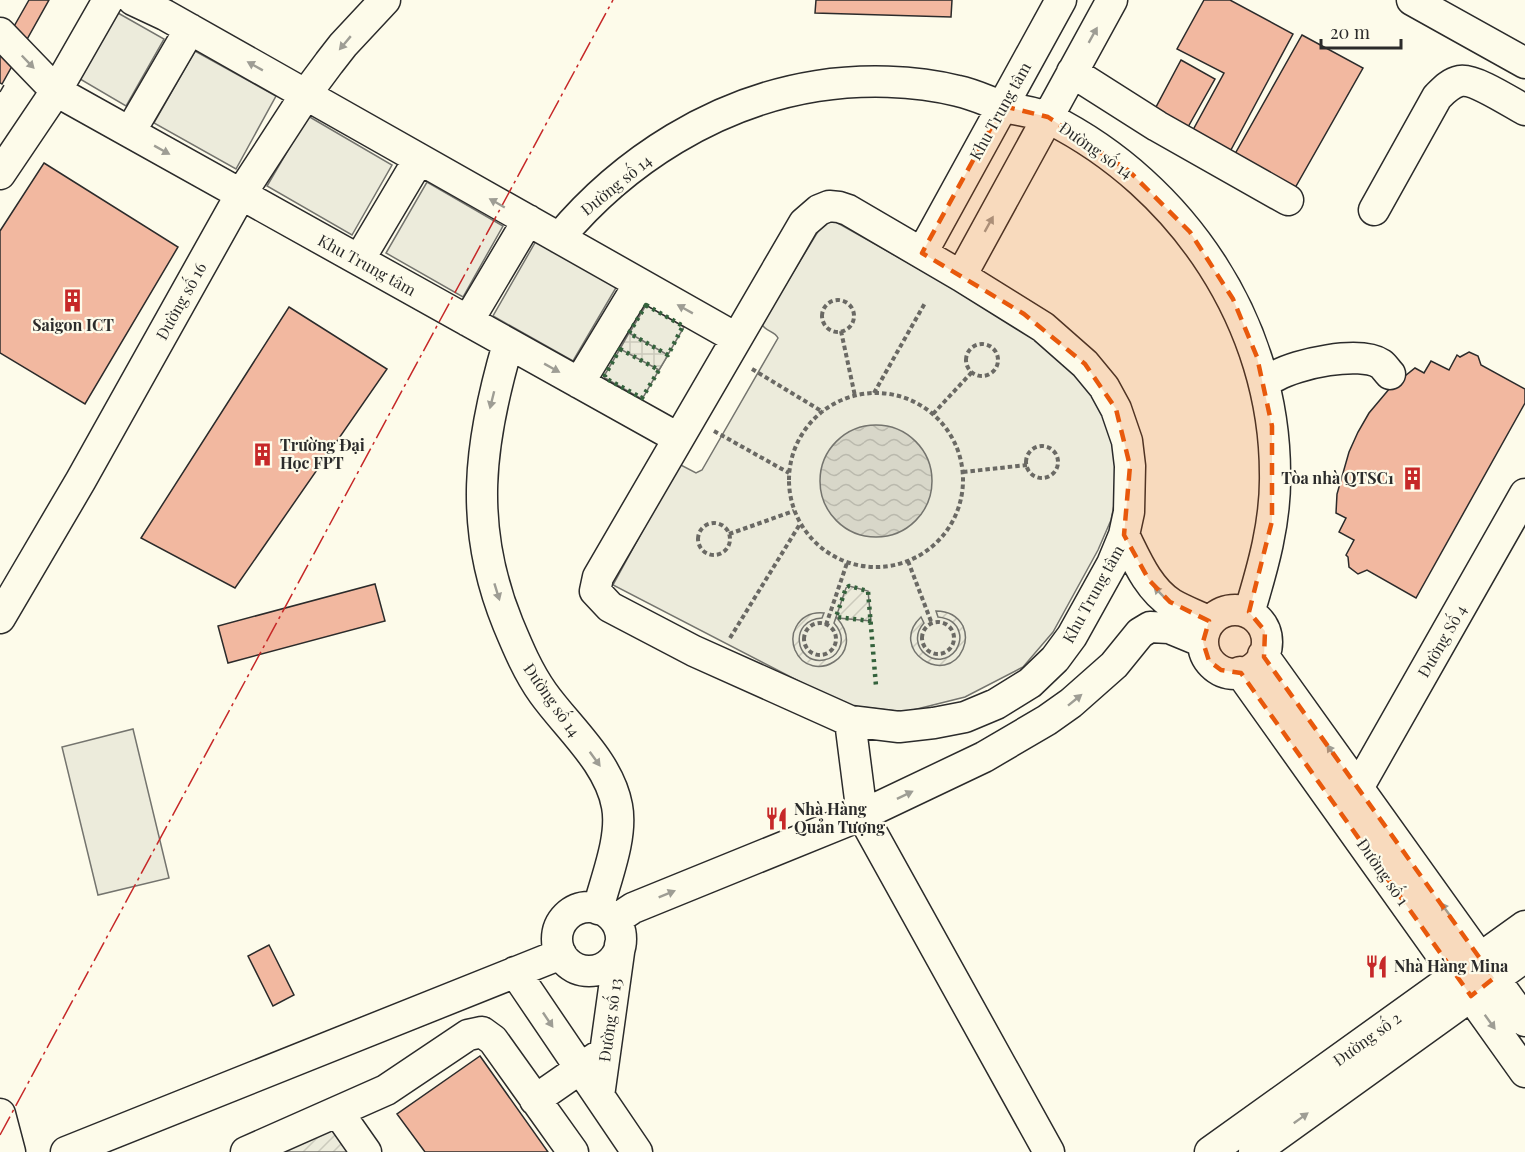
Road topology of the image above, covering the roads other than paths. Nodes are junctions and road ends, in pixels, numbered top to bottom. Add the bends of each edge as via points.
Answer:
1 (108, 0) edge
2 (134, 0) edge
3 (385, 0) edge
4 (1060, 0) edge
5 (1112, 0) edge
6 (1412, 0) edge
7 (177, 15) edge
8 (0, 33) edge
9 (1525, 63) edge
10 (1072, 72) junction
11 (56, 91) junction
12 (306, 94) junction
13 (1003, 106) junction
14 (1525, 110) edge
15 (1048, 117) junction
16 (130, 132) junction
17 (419, 159) junction
18 (0, 174) edge
19 (241, 194) junction
20 (1288, 200) dead end
21 (1374, 210) dead end
22 (528, 220) junction
23 (559, 238) junction
24 (922, 253) junction
25 (359, 260) junction
26 (961, 276) junction
27 (639, 284) junction
28 (468, 321) junction
29 (508, 344) junction
30 (731, 346) junction
31 (1390, 374) dead end
32 (1275, 376) dead end
33 (579, 383) junction
34 (685, 428) junction
35 (1525, 494) edge
36 (1124, 535) junction
37 (1249, 613) junction
38 (0, 618) edge
39 (1207, 632) junction
40 (1252, 664) junction
41 (850, 721) junction
42 (1347, 797) junction
43 (862, 816) junction
44 (611, 924) junction
45 (1525, 926) edge
46 (561, 954) junction
47 (1525, 957) edge
48 (515, 972) junction
49 (1475, 977) junction
50 (1525, 1021) edge
51 (605, 1051) junction
52 (580, 1068) junction
53 (1525, 1072) edge
54 (599, 1096) junction
55 (535, 1100) junction
56 (338, 1112) junction
57 (0, 1114) edge
58 (10, 1152) edge
59 (66, 1152) edge
60 (246, 1152) edge
61 (366, 1152) edge
62 (573, 1152) edge
63 (637, 1152) edge
64 (1049, 1152) edge
65 (1210, 1152) edge
66 (1254, 1152) edge

1 - 11 street
2 - 7 street
3 -> 12 street, Đường số 16 via 343,45
4 - 13 street, Khu Trung tâm
10 -> 5 street
6 - 9 street
12 -> 7 street
7 - 16 street
8 -> 11 street, Khu Trung tâm
10 - 15 street
10 - 20 street via 1157,126
11 - 16 street, Khu Trung tâm
11 - 18 street
12 - 17 street
12 - 19 street, Đường số 16
13 - 15 street, Đường số 14
13 - 23 street, Đường số 14 via 958,90 868,82 818,86 749,103 689,131 633,167 599,194
13 - 24 street, Khu Trung tâm
14 - 21 street via 1476,84 1462,80 1448,86 1437,97
26 -> 15 street
15 - 37 street, Đường số 14 via 1107,154 1172,211 1207,255 1239,311 1260,367 1272,426 1275,474 1270,575
16 -> 19 street, Khu Trung tâm
22 -> 17 street
17 - 25 street
19 - 25 street, Khu Trung tâm
19 - 38 street, Đường số 16
22 - 23 street
22 - 28 street
23 - 27 street
24 - 26 street, Khu Trung tâm
24 - 30 street, Khu Trung tâm via 848,210 829,206 819,210 804,224
25 - 28 street, Khu Trung tâm
26 - 36 street, Khu Trung tâm via 1043,327 1085,364 1104,387 1123,427 1130,466 1131,490
30 -> 27 street
27 - 33 street
28 - 29 street, Khu Trung tâm
29 -> 33 street, Khu Trung tâm
29 -> 44 street, Đường số 14 via 486,429 481,485 483,535 498,599 522,657 542,691 600,766 615,796 618,828
30 - 34 street, Khu Trung tâm
31 - 32 street via 1380,363 1361,358 1318,363
33 - 34 street, Khu Trung tâm
34 - 41 street, Khu Trung tâm via 598,576 594,591 610,607 716,661
35 - 42 street, Đường Số 4
39 -> 36 street via 1160,594 1143,572
36 - 41 street, Khu Trung tâm via 1072,636 1030,683 965,717 899,727
37 - 39 street via 1230,610 1216,616
37 - 40 street via 1265,631 1266,646
39 - 40 street via 1205,652 1213,665 1230,673
43 -> 39 street via 984,757 1047,720 1093,685 1150,627
40 - 42 street, Đường số 1
41 - 43 street
42 - 49 street, Đường số 1
44 -> 43 street via 633,908
43 - 64 street
44 - 46 street via 584,908 566,917 558,934
44 - 46 street via 612,961 604,967 575,968
44 - 51 street, Đường số 13
45 - 49 street, Đường số 2
46 - 48 street
47 - 49 street, Đường số 2
48 -> 52 street, Đường số 13
48 - 59 street
49 - 50 street, Đường số 1
49 -> 53 street, Đường số 1
49 - 65 street, Đường số 2
66 -> 49 street, Đường số 2
51 - 52 street
51 - 54 street, Đường số 13
52 - 54 street, Đường số 13
52 - 55 street
54 - 63 street, Đường số 13
55 - 56 street via 490,1036 477,1032 386,1090
55 - 62 street
56 - 60 street
56 - 61 street
57 - 58 street

